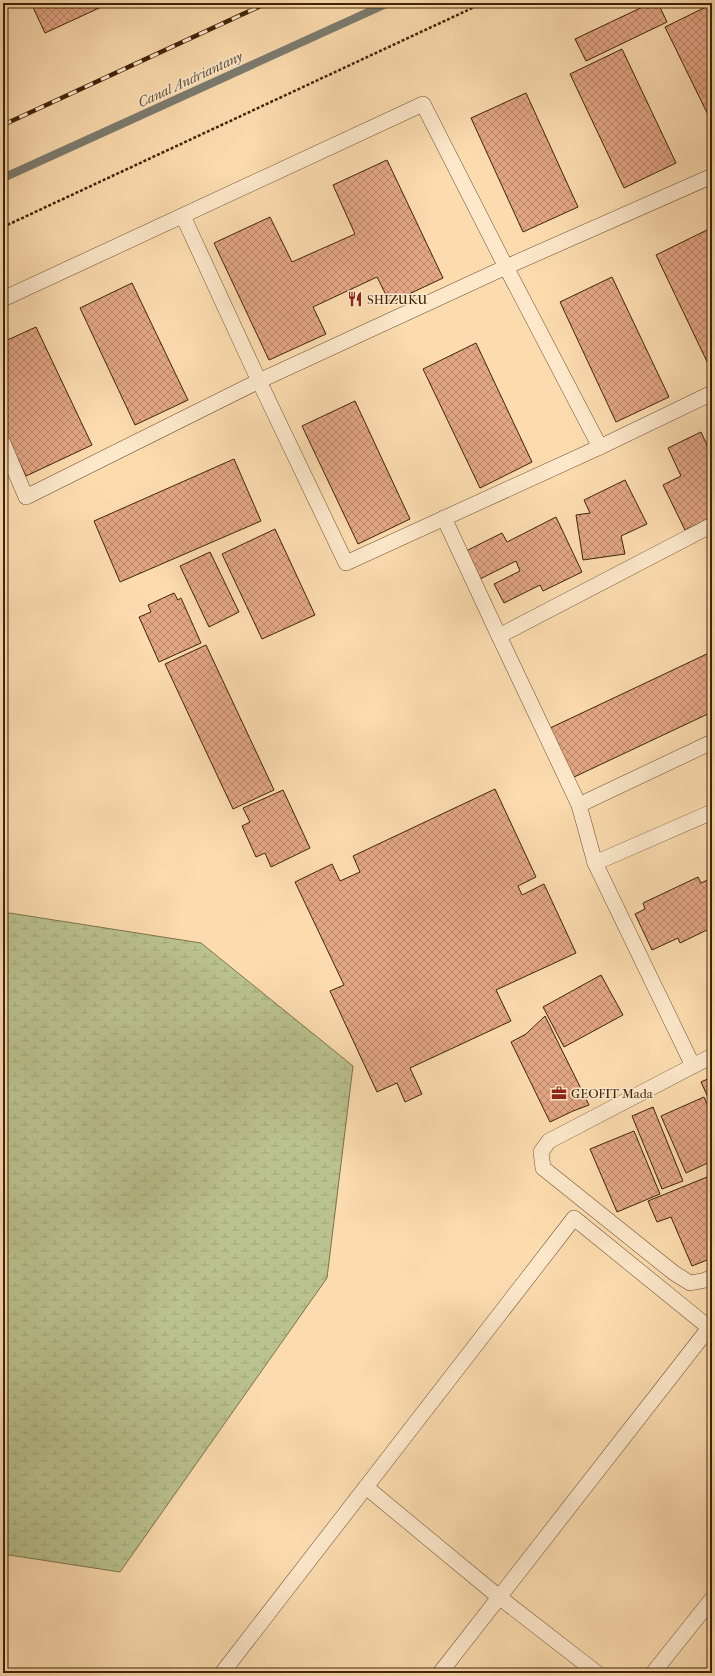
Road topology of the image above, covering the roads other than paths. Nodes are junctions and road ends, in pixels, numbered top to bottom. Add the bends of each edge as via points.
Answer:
1 (712, 176) edge
2 (183, 216) junction
3 (506, 267) junction
4 (3, 299) edge
5 (259, 381) junction
6 (712, 393) edge
7 (3, 443) edge
8 (600, 447) junction
9 (444, 518) junction
10 (712, 525) edge
11 (499, 636) junction
12 (712, 742) edge
13 (578, 805) junction
14 (712, 812) edge
15 (595, 863) junction
16 (712, 1056) edge
17 (692, 1066) junction
18 (712, 1277) edge
19 (711, 1329) edge
20 (366, 1488) junction
21 (499, 1597) junction
22 (712, 1599) edge
23 (222, 1673) edge
24 (440, 1673) edge
25 (597, 1673) edge
26 (653, 1673) edge

1 - 3 lane
2 - 3 lane via 424,104
2 - 4 lane
2 - 5 lane
3 - 5 lane
3 - 8 lane
5 - 7 lane via 26,497
5 - 9 lane via 346,563
6 - 8 lane
8 - 9 lane
9 - 11 lane
10 - 11 lane
11 - 13 lane
12 - 13 lane
13 - 15 lane
14 - 15 lane
15 - 17 lane
16 - 17 lane
17 - 18 lane via 549,1141 541,1152 543,1168 674,1273 690,1283
19 - 20 lane via 574,1218
19 - 21 lane
20 - 21 lane
20 - 23 lane
21 - 24 lane
21 - 25 lane
22 - 26 lane

